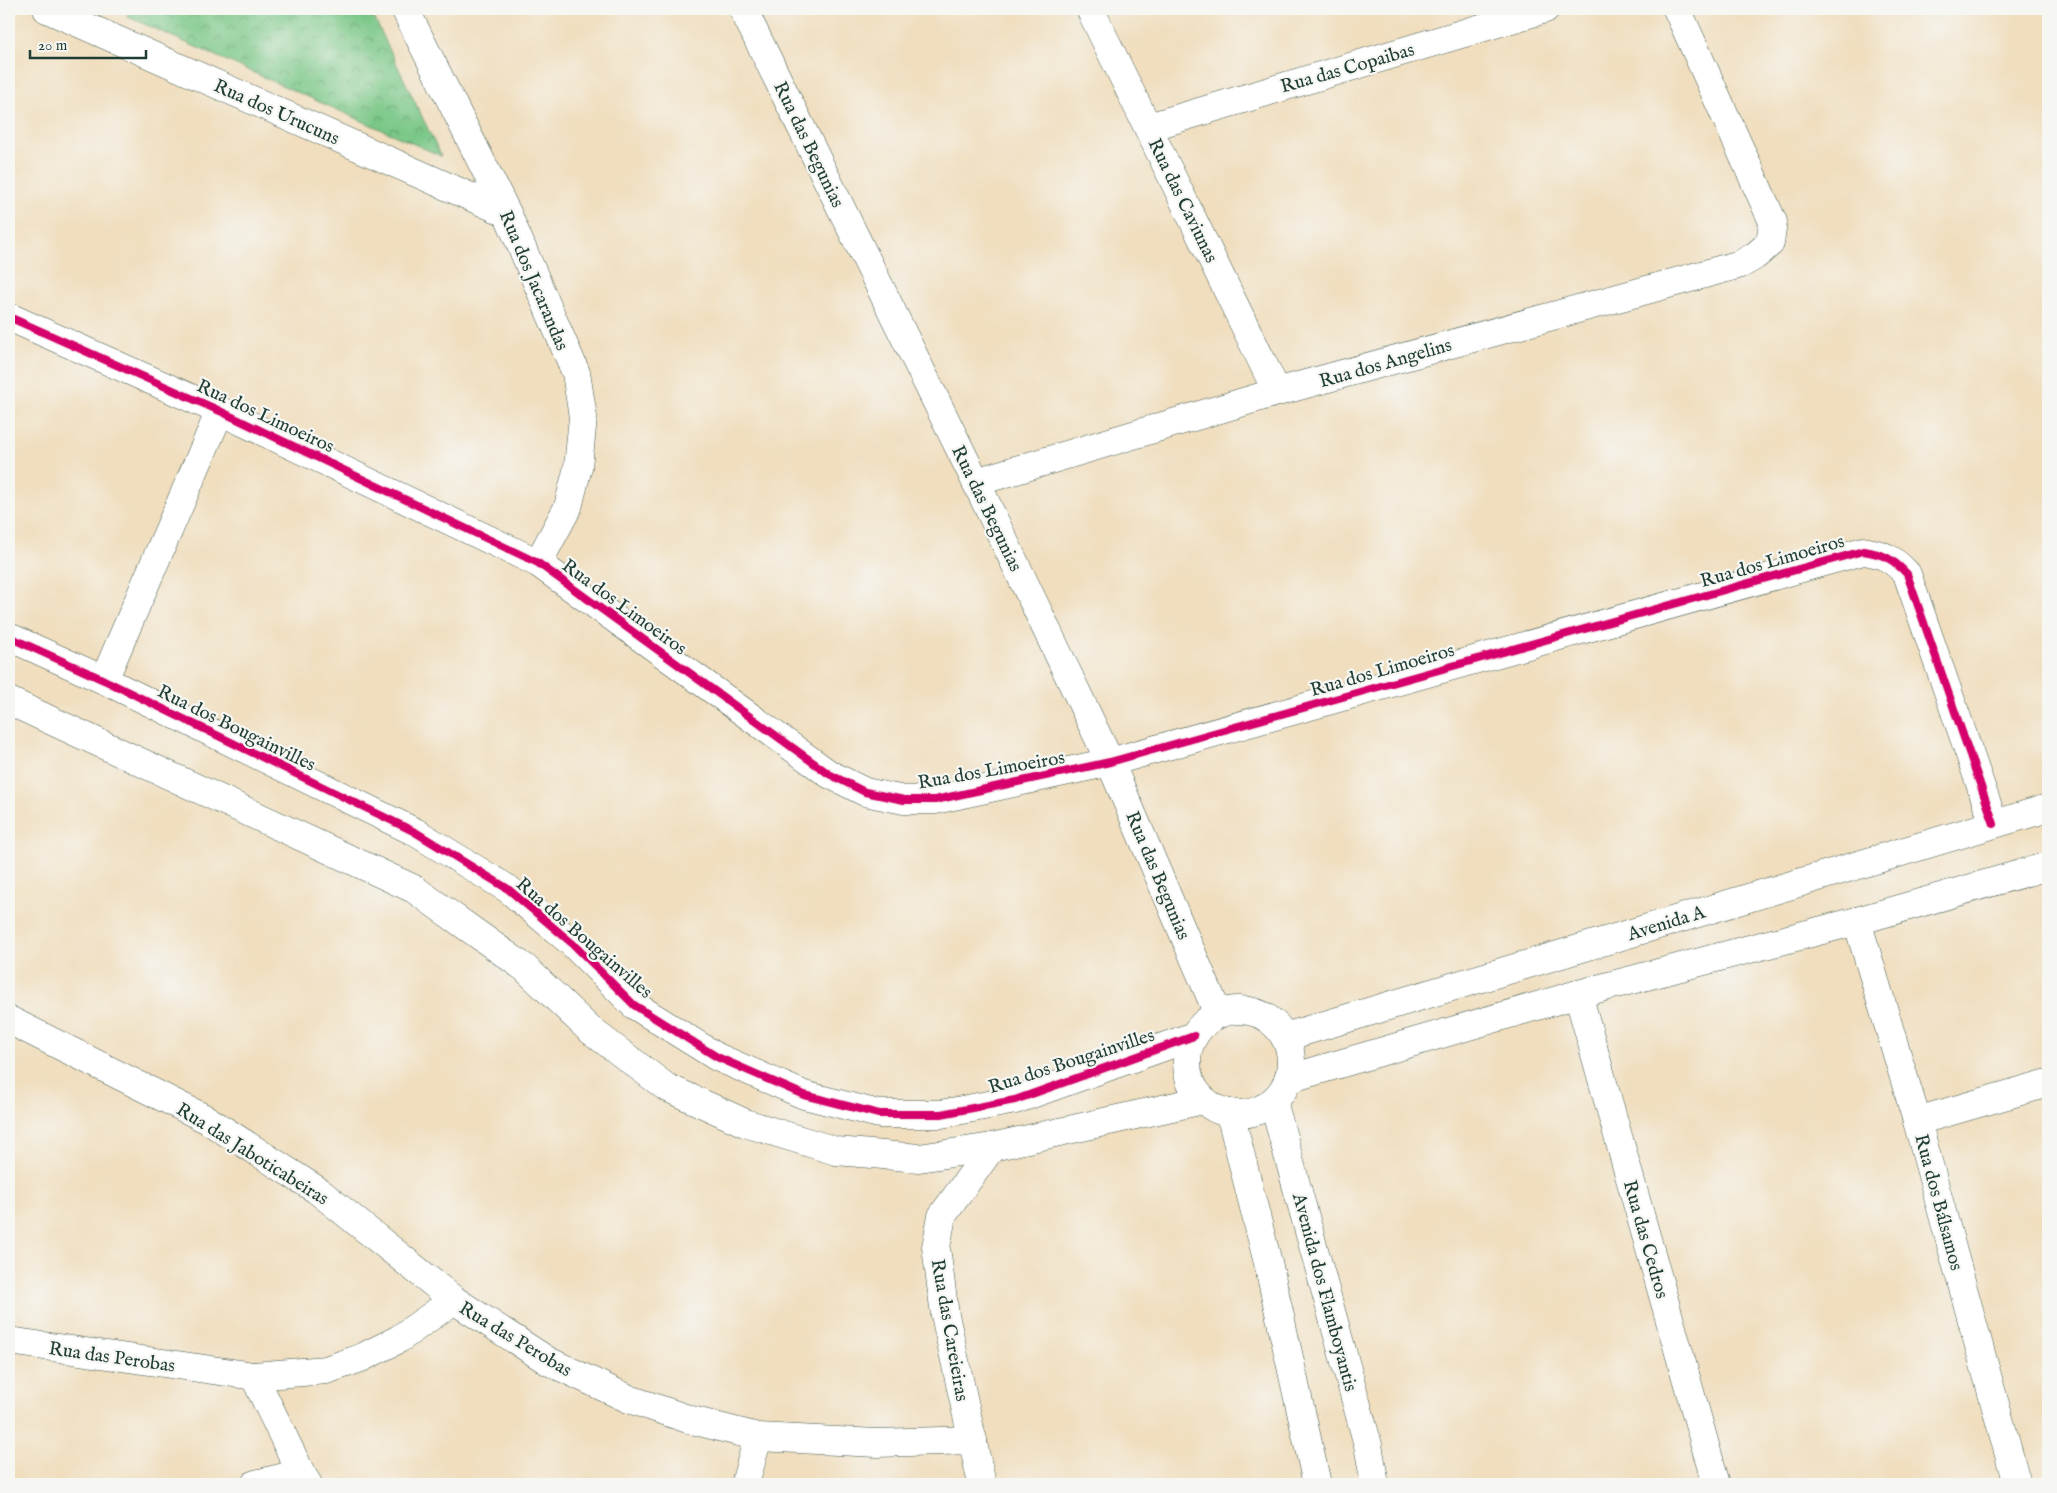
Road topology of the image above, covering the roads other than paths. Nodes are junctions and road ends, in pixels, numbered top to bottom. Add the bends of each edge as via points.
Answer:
1 (47, 9) edge
2 (404, 9) edge
3 (744, 9) edge
4 (1090, 9) edge
5 (1545, 9) edge
6 (1677, 9) edge
7 (1149, 127) junction
8 (507, 213) junction
9 (9, 317) edge
10 (1277, 392) junction
11 (220, 411) junction
12 (976, 482) junction
13 (538, 563) junction
14 (9, 637) edge
15 (104, 680) junction
16 (9, 701) edge
17 (1110, 762) junction
18 (2048, 808) edge
19 (1994, 824) junction
20 (2048, 866) edge
21 (1857, 921) junction
22 (1578, 994) junction
23 (1218, 1014) junction
24 (9, 1020) edge
25 (1194, 1036) junction
26 (1285, 1037) junction
27 (1288, 1079) junction
28 (2048, 1083) edge
29 (1203, 1100) junction
30 (1274, 1101) junction
31 (1230, 1113) junction
32 (1918, 1122) junction
33 (992, 1147) junction
34 (454, 1300) junction
35 (9, 1341) edge
36 (254, 1376) junction
37 (758, 1437) junction
38 (973, 1440) junction
39 (304, 1479) edge
40 (254, 1484) edge
41 (746, 1484) edge
42 (982, 1484) edge
43 (1317, 1484) edge
44 (1375, 1484) edge
45 (1716, 1484) edge
46 (2017, 1484) edge

1 - 8 street, Rua dos Urucuns
2 - 8 street, Rua dos Jacarandas
3 - 12 street, Rua das Begunias
4 - 7 street, Rua das Caviunas
5 - 7 street, Rua das Copaibas
6 - 10 street, Rua dos Angelins via 1773,222 1770,243 1741,264
7 - 10 street, Rua das Caviunas
8 - 13 street, Rua dos Jacarandas via 576,373 583,418 578,467 568,507
9 - 11 street, Rua dos Limoeiros
10 - 12 street, Rua dos Angelins
11 - 13 street, Rua dos Limoeiros
11 - 15 street
12 - 17 street, Rua das Begunias
13 - 17 street, Rua dos Limoeiros via 829,774 865,792 904,800 935,800
14 - 15 street, Rua dos Bougainvilles
15 - 25 street, Rua dos Bougainvilles via 415,832 508,889 573,944 634,1005 717,1057 804,1095 879,1114 941,1114 1016,1100
16 - 33 street via 414,889 525,968 589,1029 666,1087 745,1123 836,1151 919,1158
17 - 19 street, Rua dos Limoeiros via 1863,551 1879,553 1895,561 1907,574
17 - 23 street, Rua das Begunias
18 - 19 street, Avenida A
19 - 26 street, Avenida A
20 - 21 street
21 - 22 street
21 - 32 street, Rua dos Bálsamos
22 - 27 street
22 - 45 street, Rua das Cedros
23 - 25 street via 1204,1023
23 - 26 street via 1248,1010 1263,1015
24 - 34 street, Rua das Jaboticabeiras via 206,1119 317,1190
25 - 29 street via 1187,1062 1189,1076
26 - 27 street via 1290,1050
27 - 30 street
28 - 32 street
29 - 31 street
29 - 33 street
30 - 31 street via 1253,1111
30 - 44 street, Avenida dos Flamboyantis via 1368,1445
31 - 43 street via 1269,1268
32 - 46 street, Rua dos Bálsamos
33 - 38 street, Rua das Careieiras via 942,1216 936,1247 945,1315
34 - 36 street, Rua das Perobas via 399,1339 361,1358 326,1370
34 - 37 street, Rua das Perobas via 548,1361 628,1399
35 - 36 street, Rua das Perobas
36 - 39 street
37 - 38 street, Rua das Perobas via 877,1444
37 - 41 street
38 - 42 street, Rua das Careieiras
39 - 40 street

